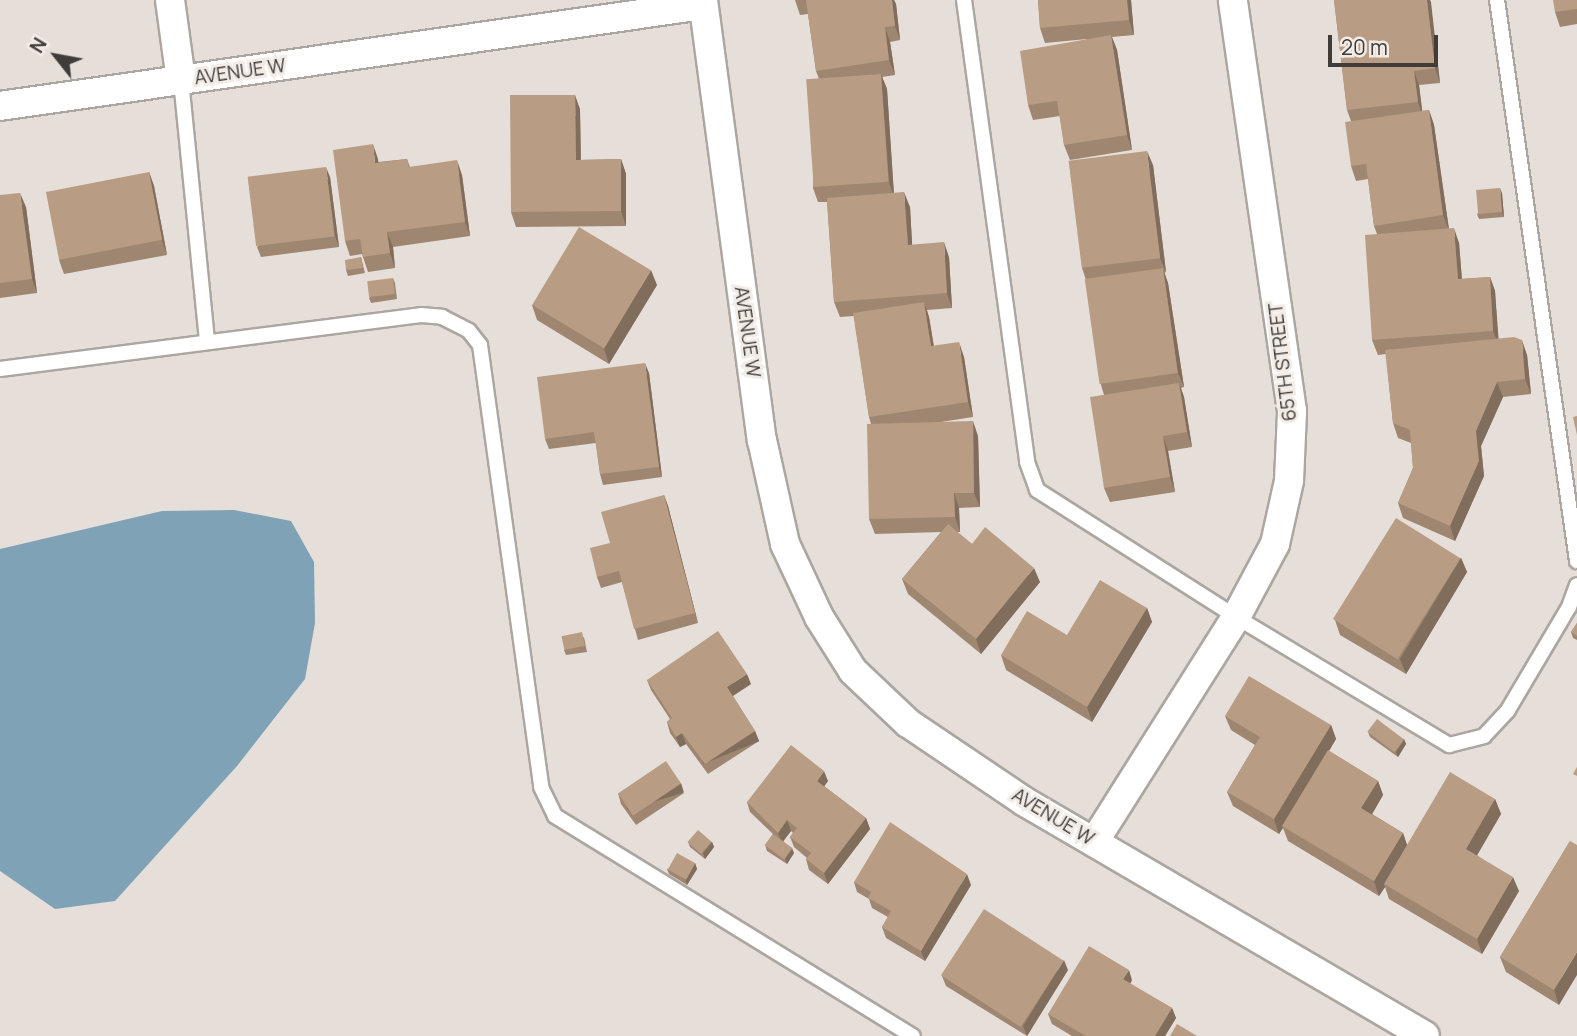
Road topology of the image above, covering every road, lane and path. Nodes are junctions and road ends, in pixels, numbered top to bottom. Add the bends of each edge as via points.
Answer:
1 (170, 0) edge
2 (964, 0) edge
3 (1233, 0) edge
4 (1497, 0) edge
5 (703, 2) edge
6 (181, 80) junction
7 (0, 106) edge
8 (207, 341) junction
9 (0, 369) edge
10 (1577, 561) edge
11 (1577, 585) edge
12 (1236, 617) junction
13 (1094, 842) junction
14 (913, 1036) edge
15 (1425, 1036) edge

1 - 6 street
2 - 12 lane via 1027,462 1037,490
3 - 12 street, 65TH STREET via 1292,411 1289,481 1275,544
4 - 10 lane
5 - 6 street, AVENUE W
5 - 13 street, AVENUE W via 762,440 790,557 819,617 862,680 908,723
6 - 7 street, AVENUE W
6 - 8 lane
8 - 9 lane
8 - 14 lane via 421,315 442,317 469,331 480,345 541,787 555,816
11 - 12 lane via 1569,607 1507,710 1484,736 1449,745
12 - 13 street, 65TH STREET
13 - 15 street, AVENUE W

